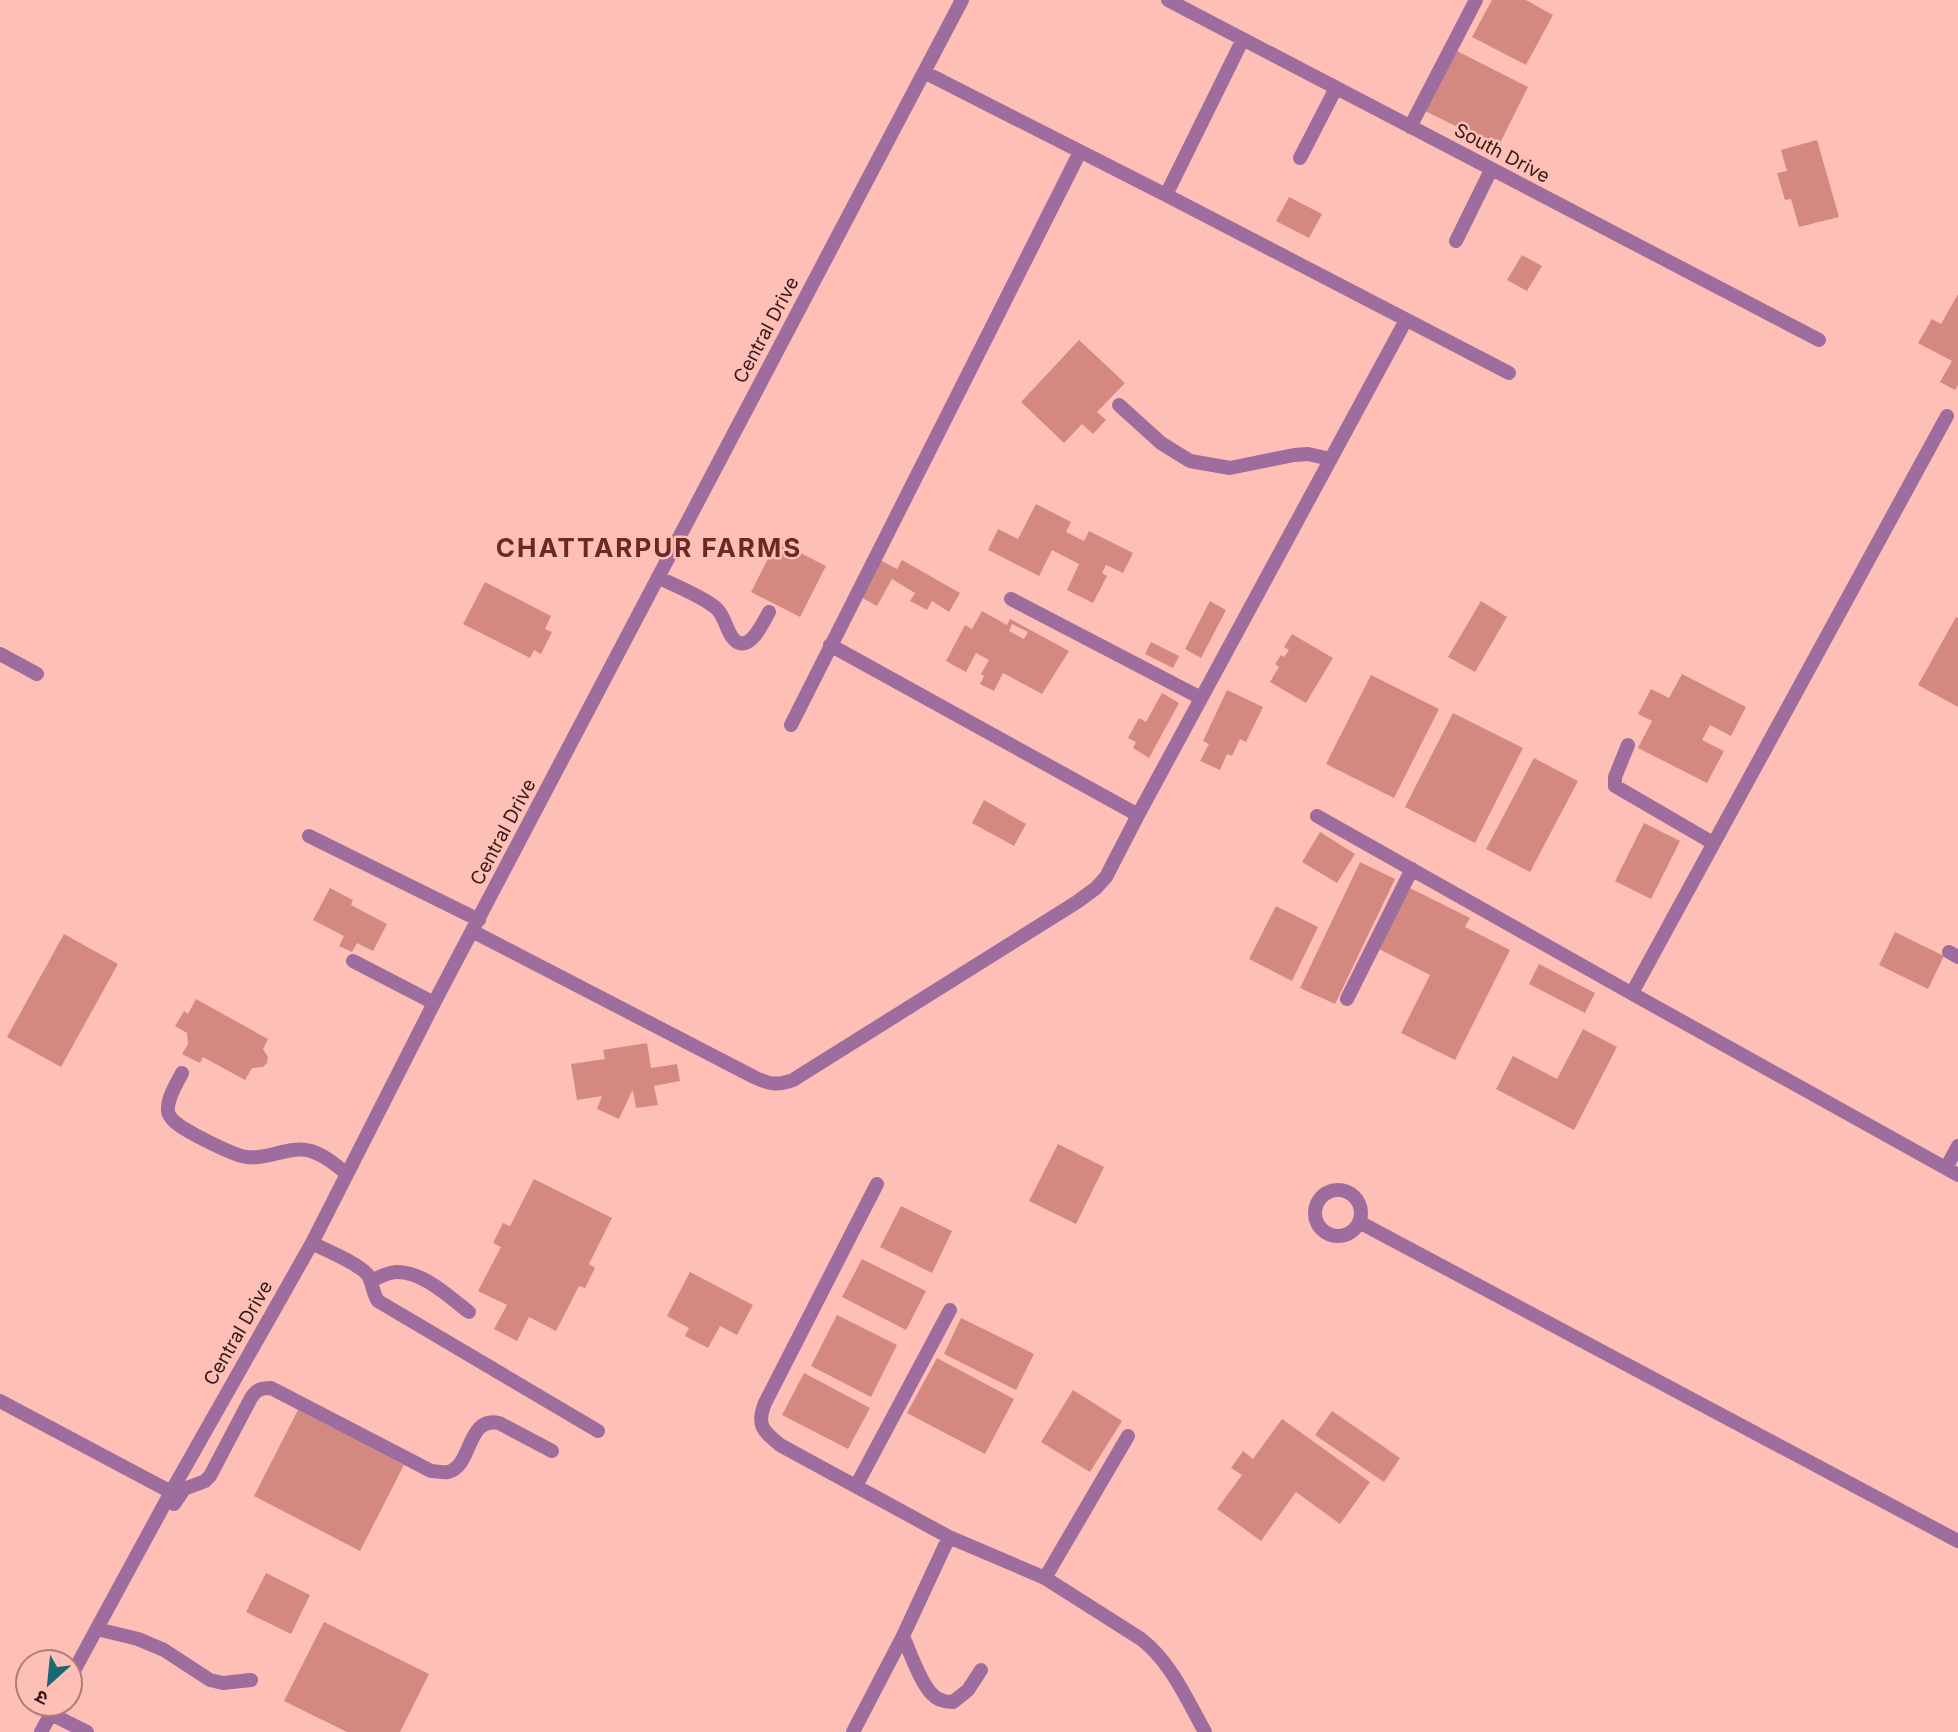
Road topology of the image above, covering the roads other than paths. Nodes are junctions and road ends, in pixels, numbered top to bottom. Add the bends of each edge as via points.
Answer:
1 (962, 0) edge
2 (1168, 0) edge
3 (1476, 0) edge
4 (1243, 39) junction
5 (924, 72) junction
6 (1336, 88) junction
7 (1410, 127) junction
8 (1080, 152) junction
9 (1300, 158) dead end
10 (1492, 170) junction
11 (1166, 195) junction
12 (1456, 241) dead end
13 (1406, 320) junction
14 (1819, 340) dead end
15 (1509, 373) dead end
16 (1119, 405) dead end
17 (1947, 416) dead end
18 (1330, 459) junction
19 (658, 578) junction
20 (1011, 598) dead end
21 (769, 612) dead end
22 (830, 645) junction
23 (0, 654) edge
24 (37, 674) dead end
25 (1201, 698) junction
26 (791, 725) dead end
27 (1628, 745) dead end
28 (1138, 815) junction
29 (1317, 816) dead end
30 (309, 836) dead end
31 (1713, 843) junction
32 (1412, 869) junction
33 (475, 925) junction
34 (353, 961) dead end
35 (1632, 993) junction
36 (1347, 999) dead end
37 (434, 1003) junction
38 (182, 1073) dead end
39 (1958, 1146) edge
40 (1952, 1171) edge
41 (347, 1174) junction
42 (877, 1184) dead end
43 (1359, 1222) dead end
44 (312, 1243) junction
45 (371, 1281) junction
46 (950, 1310) dead end
47 (469, 1312) dead end
48 (0, 1401) edge
49 (598, 1431) dead end
50 (1128, 1436) dead end
51 (552, 1451) dead end
52 (856, 1486) junction
53 (171, 1492) junction
54 (151, 1528) junction
55 (949, 1537) junction
56 (1958, 1541) edge
57 (1045, 1578) junction
58 (97, 1629) junction
59 (903, 1636) junction
60 (84, 1653) edge
61 (981, 1670) dead end
62 (251, 1680) dead end
63 (66, 1718) edge
64 (87, 1732) edge
65 (853, 1732) edge
66 (1205, 1732) edge

1 - 5 street, Central Drive
2 - 4 street, South Drive
3 - 7 street
4 - 6 street, South Drive
4 - 11 street
5 - 8 street
5 - 19 street, Central Drive
6 - 7 street, South Drive
6 - 9 street
7 - 10 street, South Drive
8 - 11 street
8 - 22 street
10 - 12 street
10 - 14 street, South Drive
11 - 13 street
13 - 15 street
13 - 18 street
16 - 18 street via 1161,443 1190,461 1230,468 1294,455
17 - 31 street
18 - 25 street
19 - 21 street via 719,611 738,642 751,639
19 - 33 street, Central Drive
20 - 25 street
22 - 26 street
22 - 28 street
23 - 24 street
25 - 28 street
27 - 31 street via 1615,786
28 - 33 street via 1096,888 817,1066 779,1085 754,1077
29 - 32 street
30 - 33 street
31 - 35 street
32 - 35 street
32 - 36 street
33 - 37 street, Central Drive
34 - 37 street
35 - 40 street
37 - 41 street, Central Drive
38 - 41 street via 167,1109 175,1122 224,1150 247,1157 294,1149 312,1151
39 - 40 street
41 - 44 street, Central Drive
42 - 52 street via 765,1403 761,1420 768,1435 780,1445
43 - 56 street
44 - 45 street via 361,1269
44 - 53 street, Central Drive
45 - 47 street via 397,1272 418,1276
45 - 49 street via 378,1301
46 - 52 street
48 - 53 street
50 - 57 street
51 - 54 street via 491,1421 480,1426 458,1466 450,1472 431,1471 271,1388 261,1388 251,1398 210,1476 184,1489 161,1528
52 - 55 street
53 - 54 street, Central Drive
54 - 58 street, Central Drive
55 - 57 street
55 - 59 street
57 - 66 street via 1155,1650
58 - 60 street, Central Drive
58 - 62 street via 156,1646 210,1680
59 - 61 street via 926,1686 938,1699 954,1702 962,1697
59 - 65 street
63 - 64 street

